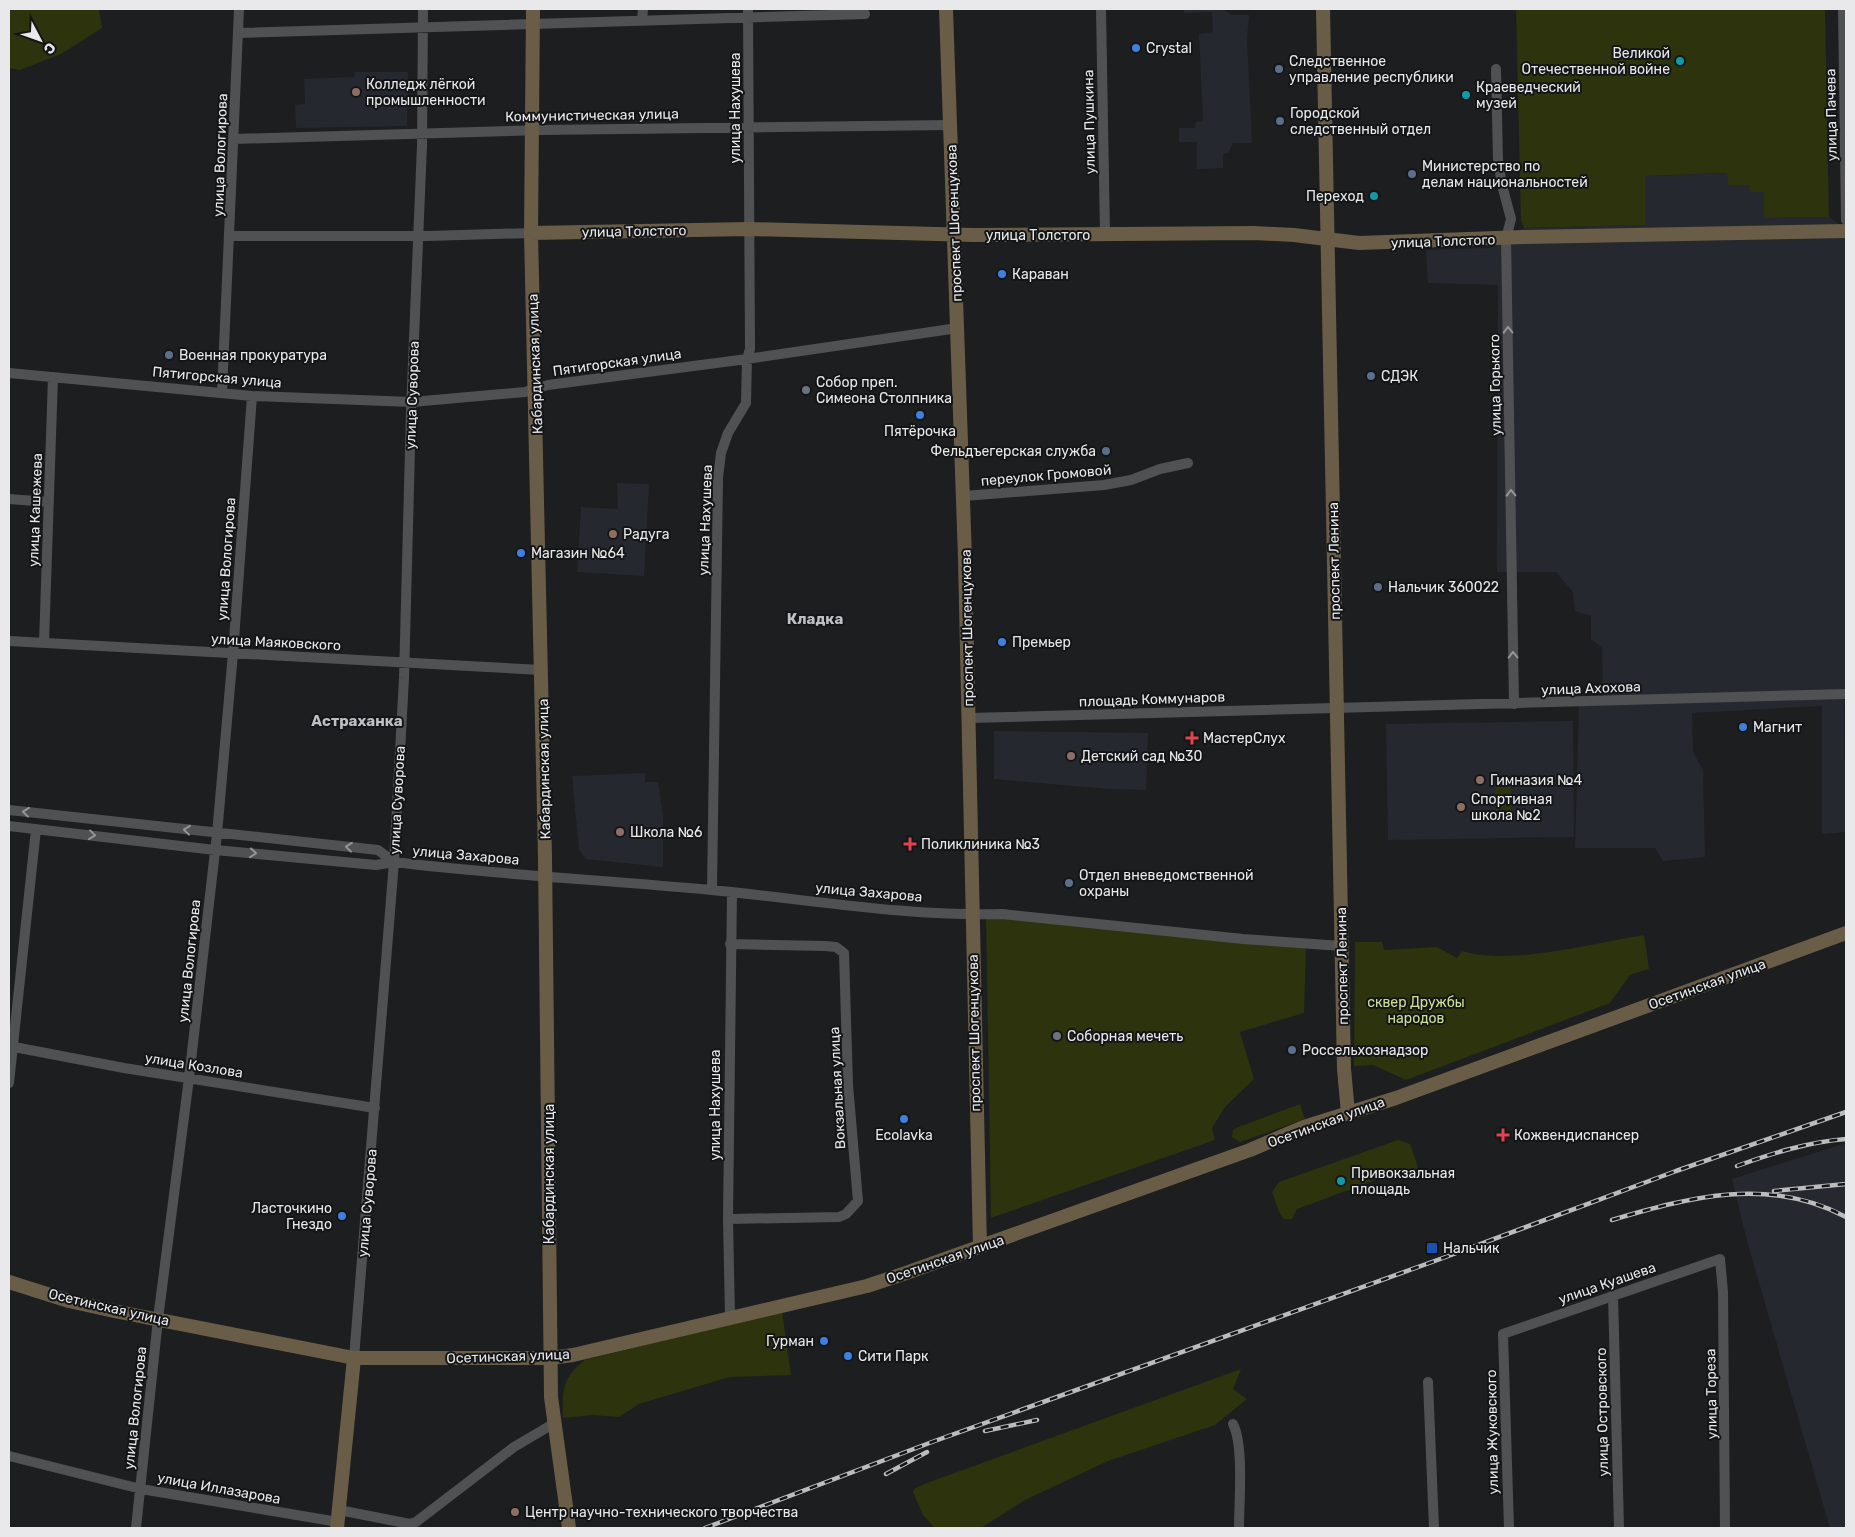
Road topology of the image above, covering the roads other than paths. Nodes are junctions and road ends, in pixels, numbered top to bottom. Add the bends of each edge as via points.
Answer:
1 (240, 9) edge
2 (423, 9) edge
3 (533, 9) edge
4 (642, 9) edge
5 (946, 9) edge
6 (1101, 9) edge
7 (1323, 9) edge
8 (1843, 9) edge
9 (748, 12) edge
10 (865, 14) dead end
11 (642, 20) junction
12 (532, 25) junction
13 (422, 28) junction
14 (238, 33) junction
15 (1496, 69) dead end
16 (950, 125) junction
17 (748, 126) junction
18 (531, 130) junction
19 (421, 134) junction
20 (234, 140) junction
21 (1846, 220) edge
22 (749, 229) junction
23 (1846, 231) edge
24 (531, 233) junction
25 (955, 234) junction
26 (1106, 234) junction
27 (230, 236) junction
28 (418, 236) junction
29 (1328, 238) junction
30 (1506, 239) junction
31 (958, 328) junction
32 (747, 359) junction
33 (9, 373) edge
34 (53, 377) junction
35 (536, 389) junction
36 (222, 392) junction
37 (252, 396) junction
38 (412, 402) junction
39 (1188, 463) dead end
40 (964, 496) junction
41 (9, 499) edge
42 (49, 502) junction
43 (9, 641) edge
44 (44, 643) junction
45 (233, 653) junction
46 (404, 663) junction
47 (542, 670) junction
48 (1846, 694) edge
49 (1514, 704) junction
50 (1337, 708) junction
51 (969, 718) junction
52 (9, 810) edge
53 (9, 826) edge
54 (36, 829) junction
55 (217, 834) junction
56 (215, 850) junction
57 (394, 862) junction
58 (545, 875) junction
59 (712, 890) junction
60 (732, 892) junction
61 (972, 914) junction
62 (1846, 933) edge
63 (730, 944) junction
64 (1342, 946) junction
65 (11, 1046) edge
66 (189, 1078) junction
67 (9, 1083) edge
68 (375, 1108) junction
69 (1348, 1113) junction
70 (728, 1219) junction
71 (980, 1247) junction
72 (1720, 1259) joint
73 (9, 1282) edge
74 (1613, 1295) junction
75 (730, 1317) junction
76 (158, 1319) junction
77 (1504, 1334) joint
78 (354, 1358) junction
79 (550, 1358) junction
80 (1428, 1382) dead end
81 (553, 1424) junction
82 (1233, 1424) dead end
83 (9, 1456) edge
84 (141, 1489) junction
85 (338, 1520) edge
86 (136, 1528) edge
87 (568, 1528) edge
88 (1239, 1528) edge
89 (1434, 1528) edge
90 (1508, 1528) edge
91 (1619, 1528) edge
92 (1725, 1528) edge

1 - 14 street, улица Вологирова
2 - 13 street, улица Суворова
3 - 12 main road, Кабардинская улица
4 - 11 street
5 - 16 main road, проспект Шогенцукова
6 - 26 street, улица Пушкина
7 - 29 main road, проспект Ленина
8 - 21 street, улица Пачева
9 - 10 street
9 - 11 street
9 - 17 street, улица Нахушева
11 - 12 street
12 - 13 street
12 - 18 main road, Кабардинская улица
13 - 14 street
13 - 19 street, улица Суворова
14 - 20 street, улица Вологирова
15 - 30 street, улица Горького via 1498,160 1511,219
16 - 17 street, Коммунистическая улица via 759,129
16 - 25 main road, проспект Шогенцукова
17 - 18 street, Коммунистическая улица
17 - 22 street, улица Нахушева
18 - 19 street, Коммунистическая улица
18 - 24 main road, Кабардинская улица
19 - 20 street, Коммунистическая улица
19 - 28 street, улица Суворова
20 - 27 street, улица Вологирова
22 - 24 main road, улица Толстого
22 - 25 main road, улица Толстого
22 - 32 street, улица Нахушева via 750,349
23 - 30 main road, улица Толстого
24 - 28 street, улица Толстого
24 - 35 main road, Кабардинская улица
25 - 26 main road, улица Толстого
25 - 31 main road, проспект Шогенцукова
26 - 29 main road, улица Толстого via 1254,233
27 - 28 street, улица Толстого
27 - 36 street, улица Вологирова
28 - 38 street, улица Суворова
29 - 30 main road, улица Толстого via 1359,243
29 - 50 main road, проспект Ленина
49 -> 30 street, улица Горького
31 - 32 street, Пятигорская улица
31 - 40 main road, проспект Шогенцукова
32 - 35 street, Пятигорская улица via 558,383
32 - 59 street, улица Нахушева via 746,402 728,433 718,478
33 - 34 street, Пятигорская улица
34 - 36 street, Пятигорская улица
34 - 42 street, улица Кашежева
35 - 38 street, Пятигорская улица
35 - 47 main road, Кабардинская улица
36 - 37 street, Пятигорская улица
37 - 38 street, Пятигорская улица
37 - 45 street, улица Вологирова
38 - 46 street, улица Суворова
39 - 40 street, переулок Громовой via 1104,485
40 - 51 main road, проспект Шогенцукова
41 - 42 street
42 - 44 street, улица Кашежева
43 - 44 street, улица Маяковского
44 - 45 street, улица Маяковского
45 - 46 street, улица Маяковского
45 - 55 street, улица Вологирова
46 - 47 street, улица Маяковского
46 - 57 street, улица Суворова
47 - 58 main road, Кабардинская улица
48 - 49 street, улица Ахохова
49 - 50 street, улица Ахохова
50 - 51 street, площадь Коммунаров
50 - 64 main road, проспект Ленина
51 - 61 main road, проспект Шогенцукова
55 -> 52 street, улица Захарова
53 - 54 street, улица Захарова
54 -> 56 street, улица Захарова
54 - 65 street
55 - 56 street, улица Вологирова
57 -> 55 street, улица Захарова via 378,850
56 -> 57 street, улица Захарова via 376,865
56 - 66 street, улица Вологирова
57 - 58 street, улица Захарова
57 - 68 street, улица Суворова
58 - 59 street, улица Захарова
58 - 79 main road, Кабардинская улица
59 - 60 street, улица Захарова
60 - 61 street, улица Захарова
60 - 63 street, улица Нахушева
61 - 64 street, улица Захарова via 1002,914
61 - 71 main road, проспект Шогенцукова
62 - 69 main road, Осетинская улица
63 - 70 street, улица Нахушева
63 - 70 street, Вокзальная улица via 825,946 836,947 844,953 848,1085 858,1201 840,1217
64 - 69 main road, проспект Ленина
65 - 66 street, улица Козлова
65 - 67 street
66 - 68 street, улица Козлова
66 - 76 street, улица Вологирова
68 - 78 street, улица Суворова
69 - 71 main road, Осетинская улица
70 - 75 street, улица Нахушева
71 - 75 main road, Осетинская улица via 867,1286
72 - 74 street, улица Куашева
72 - 92 street, улица Тореза
73 - 76 main road, Осетинская улица via 69,1301
74 - 77 street, улица Куашева
74 - 91 street, улица Островского
75 - 79 main road, Осетинская улица via 573,1356
76 - 78 main road, Осетинская улица
76 - 84 street, улица Вологирова
77 - 90 street, улица Жуковского
78 - 79 main road, Осетинская улица
78 - 85 main road, улица Суворова
79 - 81 main road, Кабардинская улица
80 - 89 street
81 - 85 street, улица Иллазарова via 514,1447 416,1522
81 - 87 main road, Кабардинская улица
82 - 88 street via 1239,1446
83 - 84 street, улица Иллазарова
84 - 85 street, улица Иллазарова
84 - 86 street, улица Вологирова

